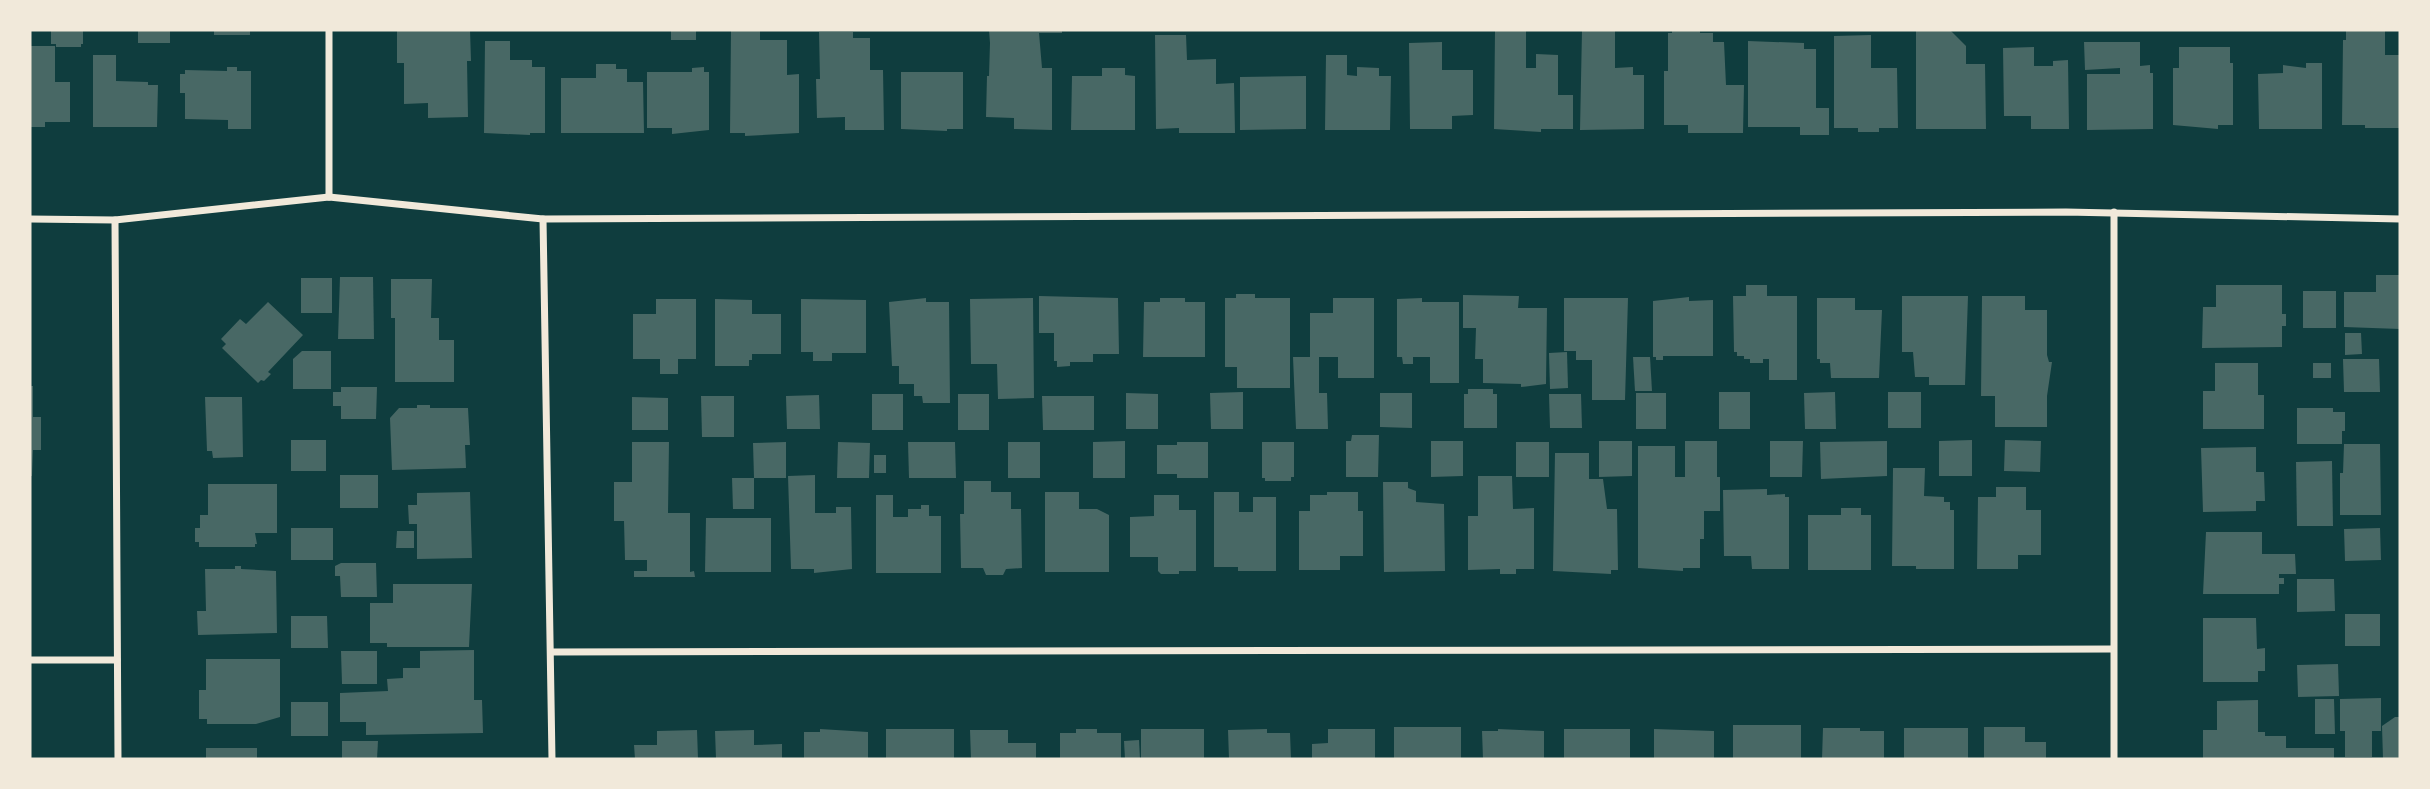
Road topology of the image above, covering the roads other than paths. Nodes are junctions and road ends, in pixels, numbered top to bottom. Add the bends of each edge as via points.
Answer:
1 (328, 30) edge
2 (329, 197) junction
3 (2114, 212) junction
4 (30, 219) edge
5 (543, 219) junction
6 (2400, 219) edge
7 (115, 220) junction
8 (2113, 649) junction
9 (551, 652) junction
10 (30, 660) edge
11 (117, 660) junction
12 (118, 759) edge
13 (552, 759) edge
14 (2114, 759) edge

1 - 2 street
2 - 5 street
2 - 7 street
3 - 5 street
3 - 6 street
3 - 8 street
4 - 7 street
5 - 9 street
7 - 11 street
8 - 9 street
8 - 14 street
9 - 13 street
10 - 11 street
11 - 12 street

